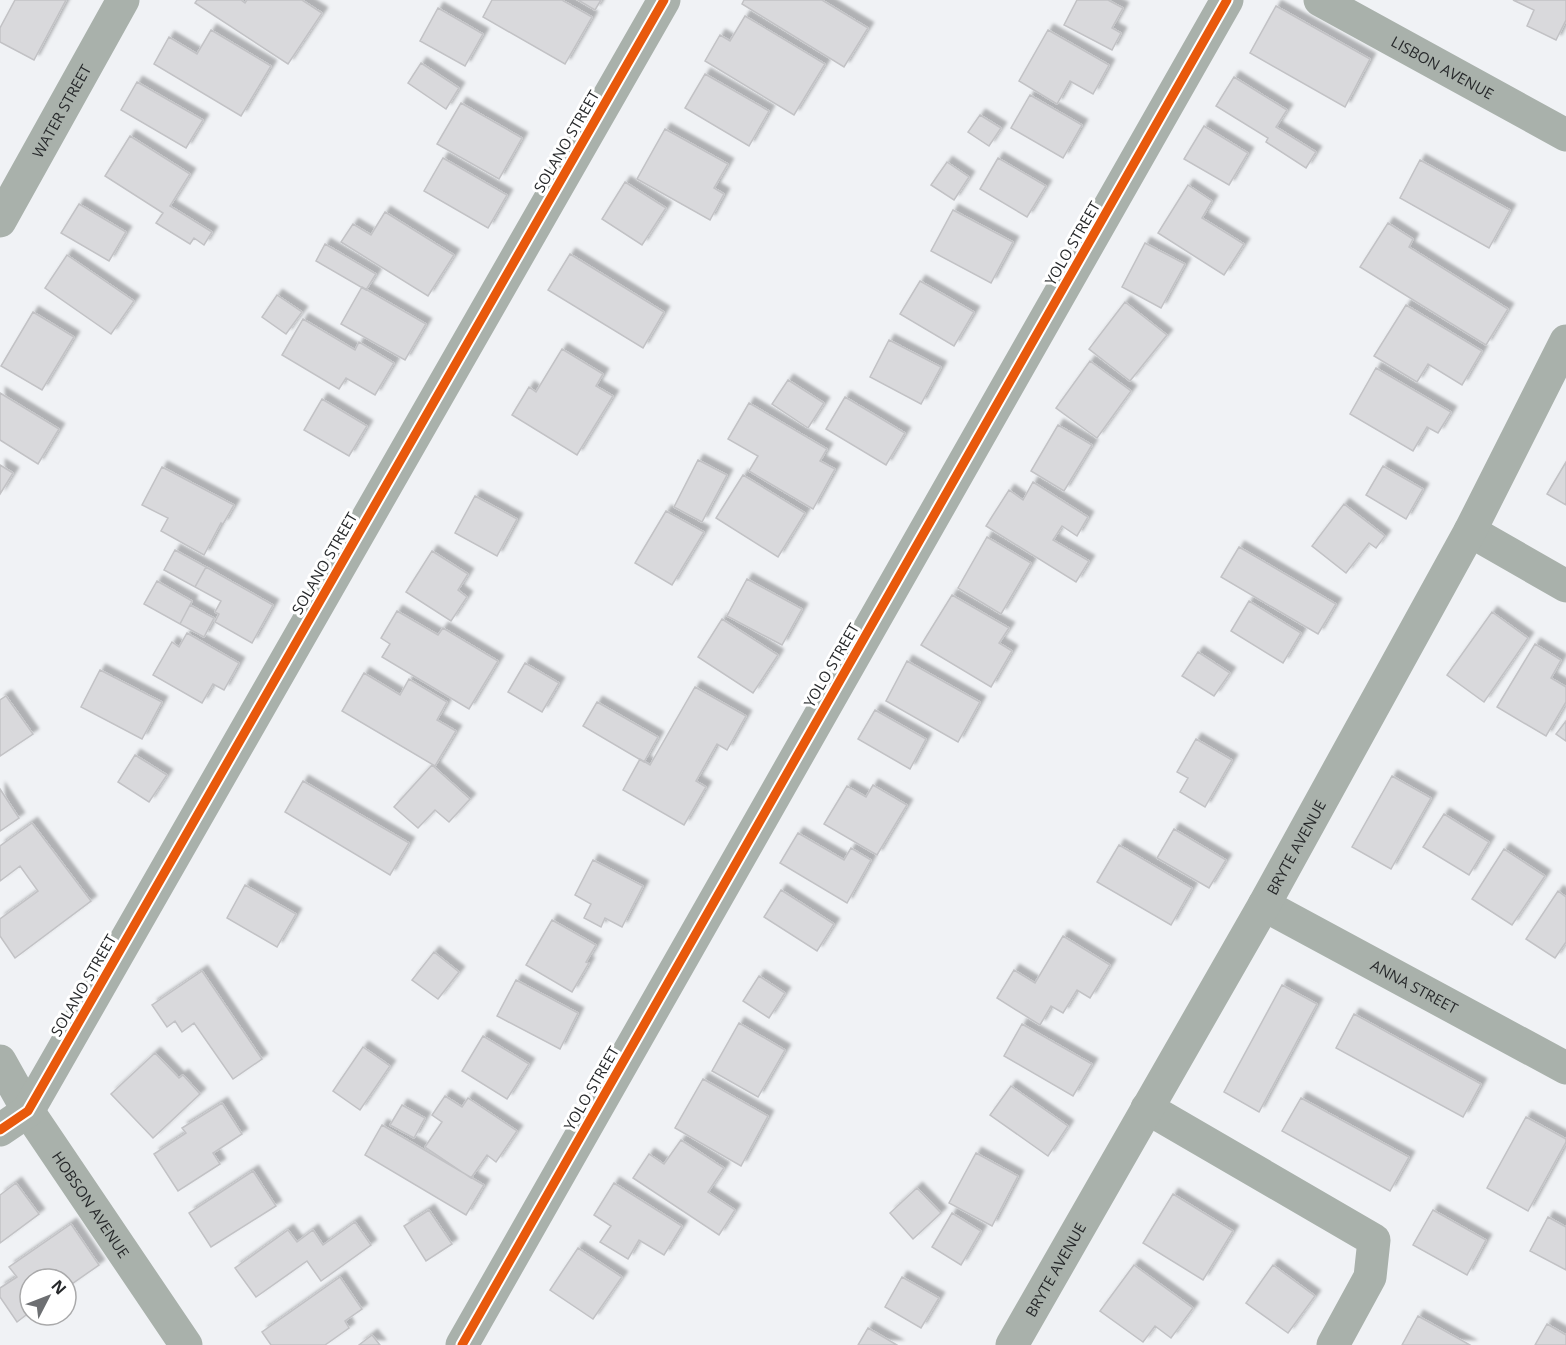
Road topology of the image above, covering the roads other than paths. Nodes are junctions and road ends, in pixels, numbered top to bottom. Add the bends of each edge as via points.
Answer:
1 (123, 0) edge
2 (663, 0) edge
3 (1227, 0) edge
4 (1320, 0) edge
5 (1566, 135) edge
6 (0, 221) edge
7 (1566, 341) edge
8 (1470, 531) junction
9 (1566, 586) edge
10 (1264, 905) junction
11 (0, 1061) edge
12 (1566, 1068) edge
13 (1147, 1108) junction
14 (28, 1111) junction
15 (0, 1130) edge
16 (186, 1345) edge
17 (462, 1345) edge
18 (1012, 1345) edge
19 (1334, 1345) edge

1 - 6 street, WATER STREET
2 - 14 street, SOLANO STREET
3 - 17 street, YOLO STREET
4 - 5 street, LISBON AVENUE
7 - 8 street, BRYTE AVENUE
8 - 9 street
8 - 10 street, BRYTE AVENUE
10 - 12 street, ANNA STREET
10 - 13 street, BRYTE AVENUE
11 - 14 street, HOBSON AVENUE
13 - 18 street, BRYTE AVENUE
13 - 19 street via 1374,1240 1370,1277
14 - 15 street, SOLANO STREET
14 - 16 street, HOBSON AVENUE

